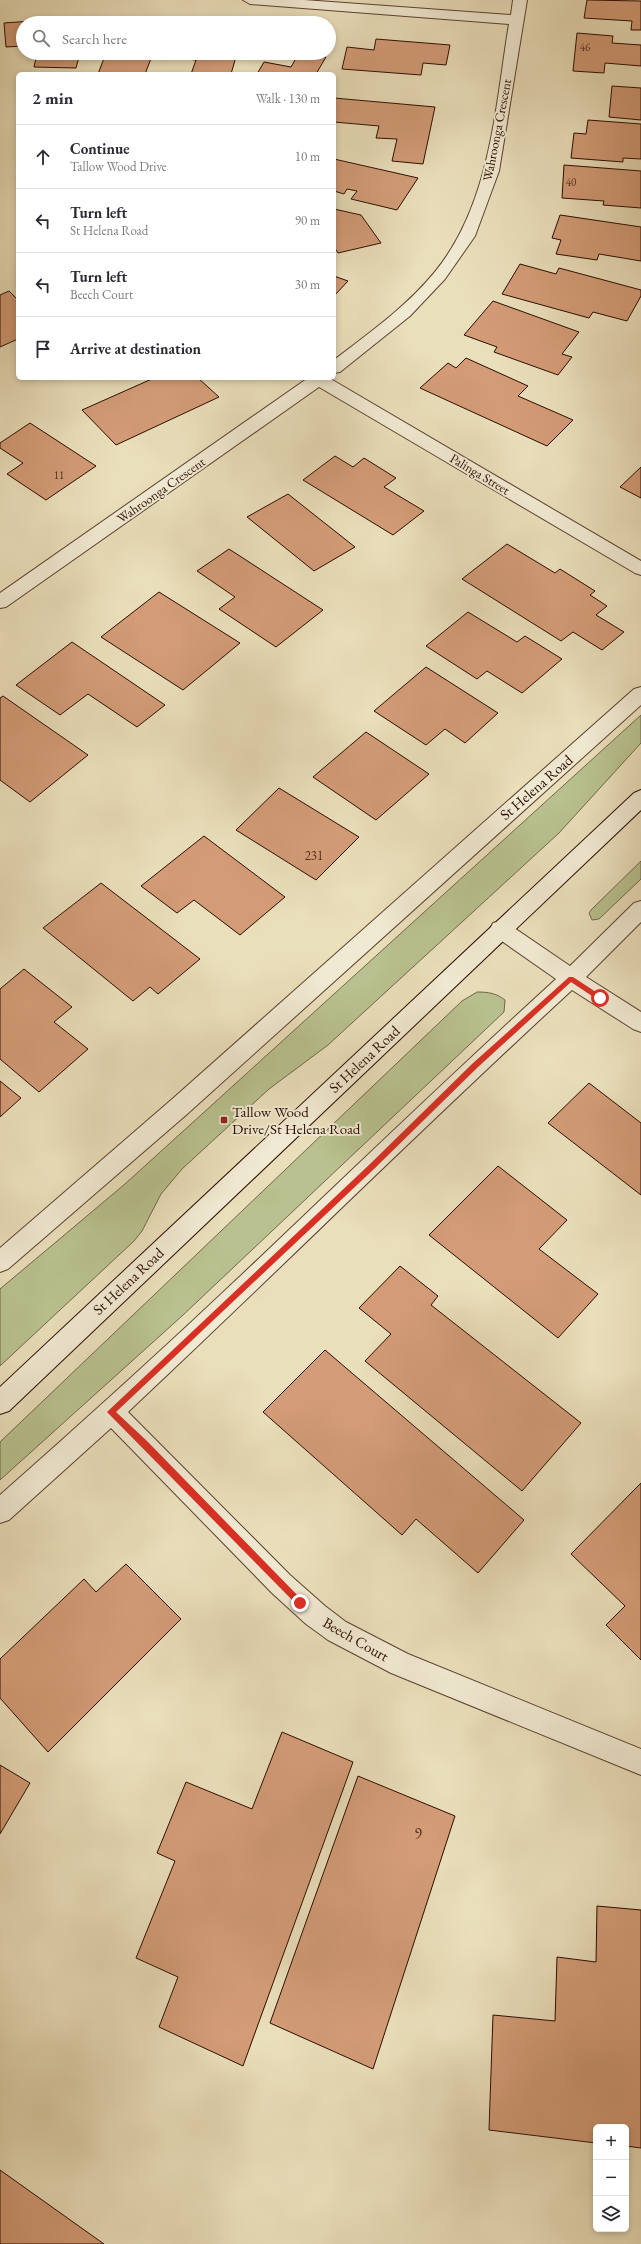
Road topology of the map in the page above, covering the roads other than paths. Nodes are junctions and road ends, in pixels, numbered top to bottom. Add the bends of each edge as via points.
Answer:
1 (250, 0) edge
2 (520, 0) edge
3 (517, 20) junction
4 (336, 366) edge
5 (318, 380) edge
6 (321, 380) edge
7 (641, 569) edge
8 (0, 602) edge
9 (641, 694) edge
10 (641, 798) edge
11 (641, 909) edge
12 (500, 929) junction
13 (571, 978) junction
14 (641, 1023) edge
15 (0, 1262) edge
16 (0, 1403) edge
17 (110, 1412) junction
18 (0, 1511) edge
19 (641, 1762) edge

1 - 3 street
2 - 3 street, Wahroonga Crescent
3 - 4 street, Wahroonga Crescent via 492,171 467,236 440,276 404,313
5 - 8 street, Wahroonga Crescent
6 - 7 street, Palinga Street
9 - 15 street, St Helena Road via 178,1108
10 - 12 street, St Helena Road
11 - 13 street
12 - 13 street
12 - 16 street, St Helena Road
13 - 14 street
13 - 17 street via 474,1066 367,1172
17 - 18 street
17 - 19 street, Beech Court via 145,1444 300,1603 329,1625 363,1646 400,1664

